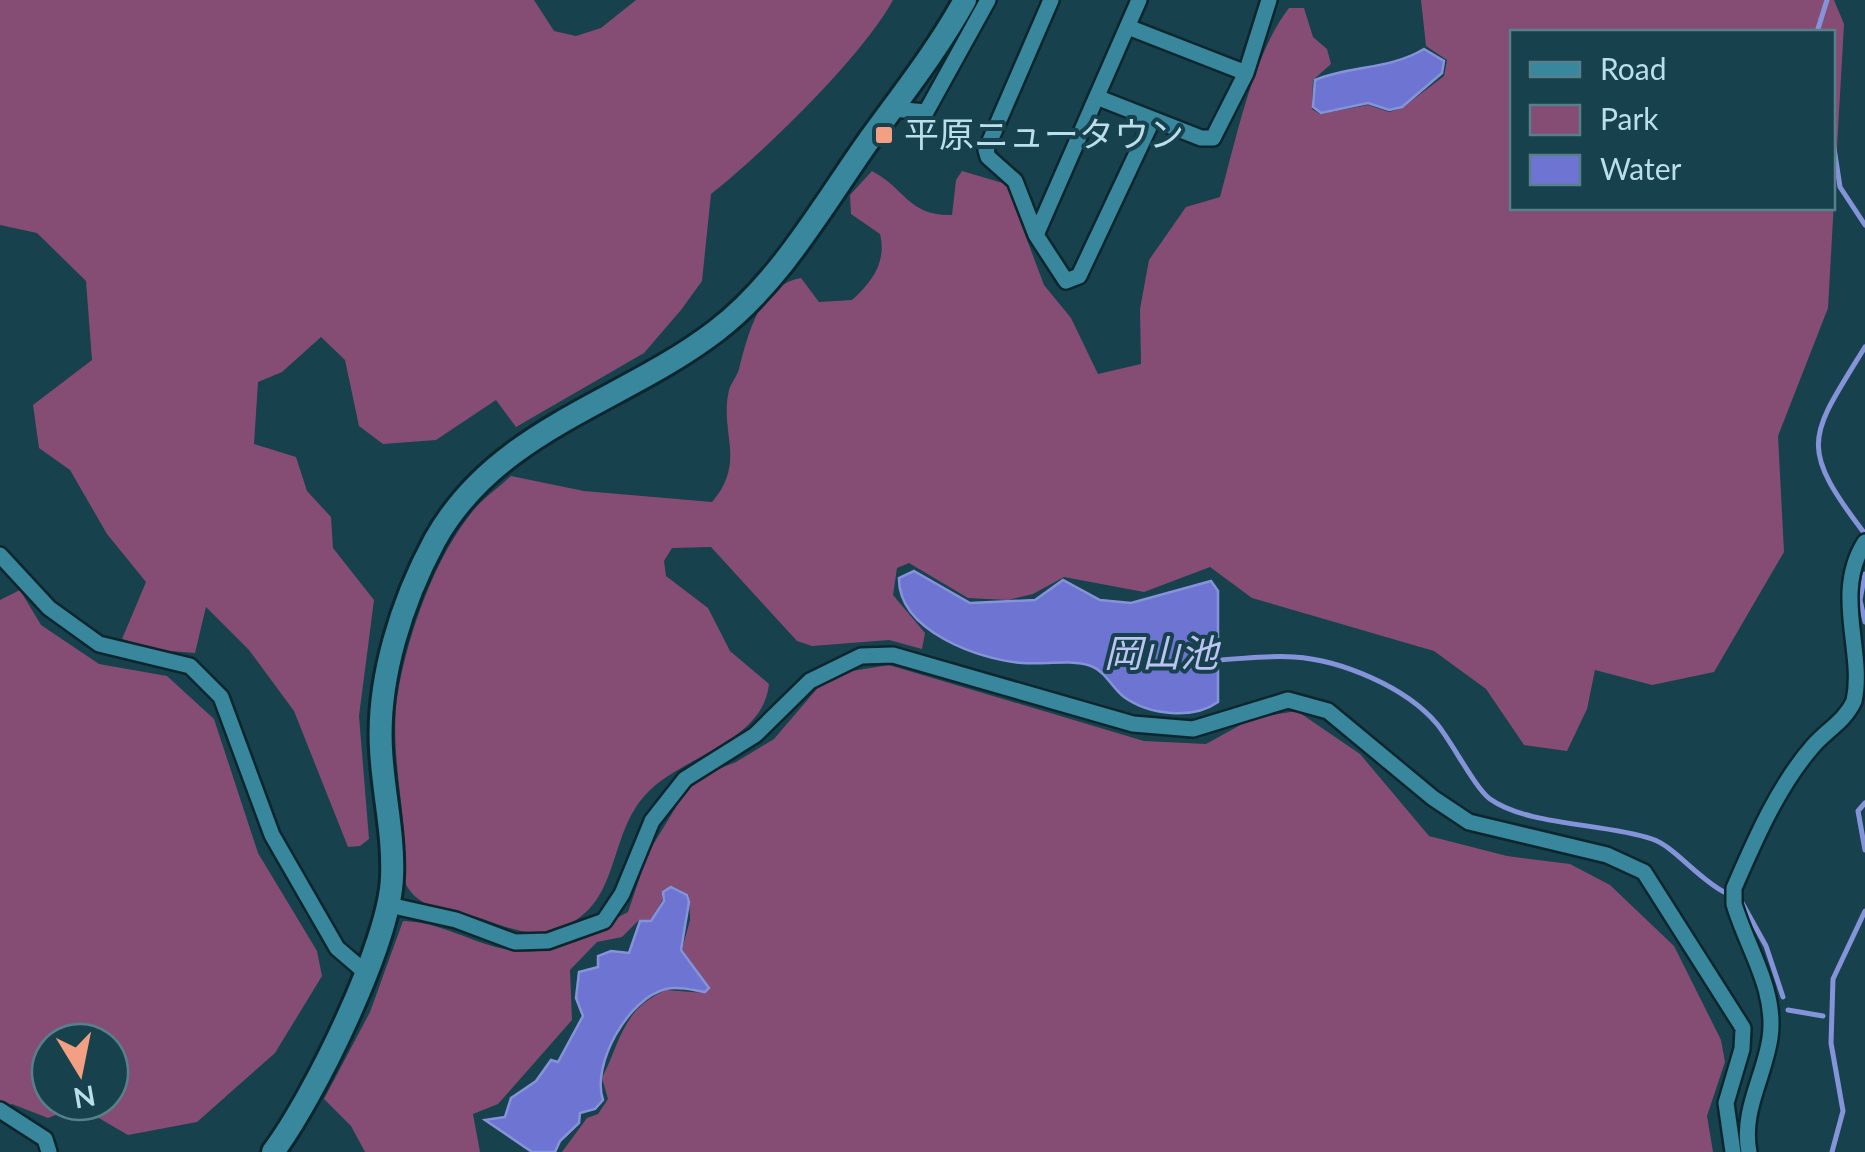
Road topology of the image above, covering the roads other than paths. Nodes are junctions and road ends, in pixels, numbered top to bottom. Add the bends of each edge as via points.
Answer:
1 (965, 0) edge
2 (988, 0) edge
3 (1051, 0) edge
4 (1139, 0) edge
5 (1268, 0) edge
6 (1128, 27) junction
7 (1246, 72) junction
8 (1099, 98) junction
9 (893, 109) junction
10 (1152, 120) junction
11 (1036, 235) junction
12 (1865, 542) edge
13 (0, 555) edge
14 (389, 905) junction
15 (364, 972) junction
16 (0, 1110) edge
17 (49, 1152) edge
18 (273, 1152) edge
19 (1732, 1152) edge
20 (1750, 1152) edge

1 - 9 main road
2 - 9 street via 926,112
3 - 11 street via 986,150 1015,181
4 - 6 street
5 - 7 street
6 - 7 street
6 - 8 street
7 - 10 street via 1213,138
8 - 10 street
8 - 11 street
9 - 14 main road via 733,318 511,452 449,518 406,609 384,690
10 - 11 street via 1079,276 1062,278
12 - 20 street via 1850,600 1854,700 1780,795 1734,888 1771,1013 1746,1120
13 - 15 street via 49,608 99,644 190,666 221,697 272,836 337,948
14 - 15 main road
14 - 19 street via 515,942 548,942 604,921 652,821 685,779 755,735 810,681 861,656 912,658 1134,724 1194,729 1268,703 1308,703 1340,718 1469,822 1607,855 1644,872 1743,1028 1726,1103
15 - 18 main road via 302,1108
16 - 17 street via 46,1139

